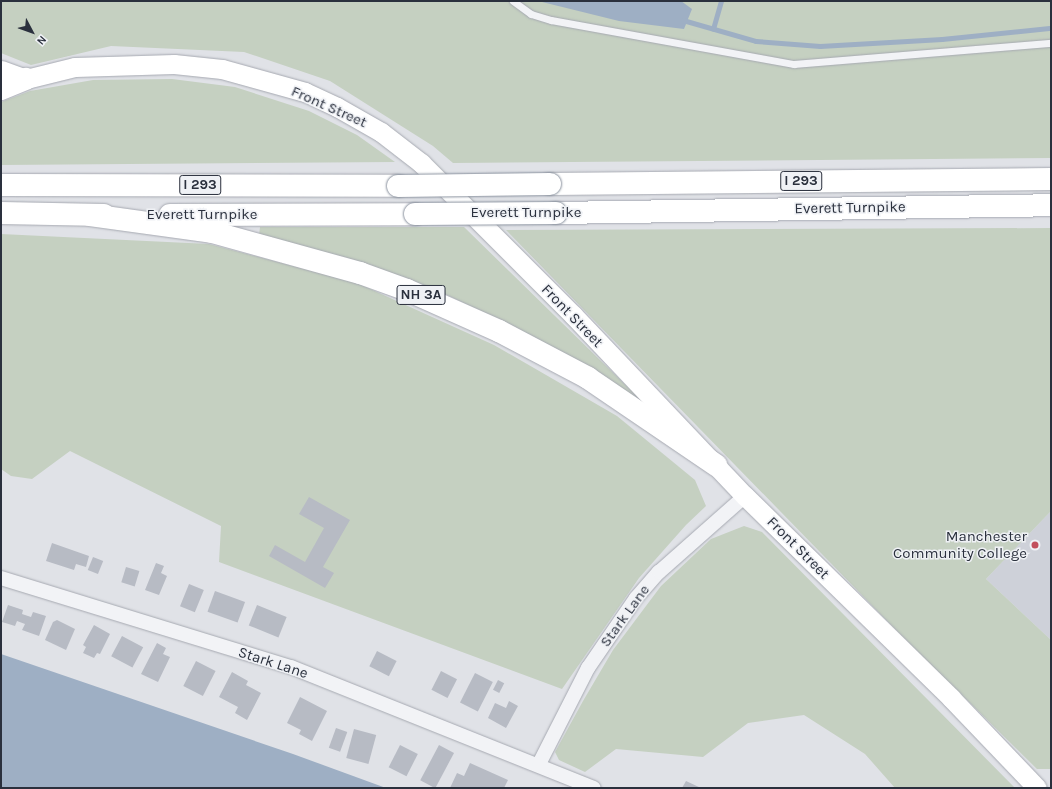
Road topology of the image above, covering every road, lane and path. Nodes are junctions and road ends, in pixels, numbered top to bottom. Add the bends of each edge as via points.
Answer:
1 (513, 1) edge
2 (1051, 43) edge
3 (1, 70) edge
4 (26, 79) junction
5 (1, 89) edge
6 (1051, 179) edge
7 (1, 185) edge
8 (1051, 205) edge
9 (1, 213) edge
10 (90, 215) junction
11 (716, 465) junction
12 (745, 496) junction
13 (1, 578) edge
14 (539, 764) junction
15 (594, 788) edge
16 (1037, 788) edge

1 - 2 lane via 530,14 551,20 794,64
3 - 4 main road
4 - 5 highway, NH 3A
4 - 11 main road, Front Street / NH 3A via 75,67 195,65 222,69 305,92 367,123 421,163 573,315
6 - 7 highway, Everett Turnpike / I 293, bridge via 398,186
8 - 10 highway, Everett Turnpike / I 293, bridge via 556,213
9 - 10 highway, Everett Turnpike / I 293
10 - 11 highway, NH 3A via 212,232 360,272 407,290 499,330 588,378
11 - 12 main road, Front Street / NH 3A
12 - 14 street, Stark Lane via 664,567 636,598 588,668
12 - 16 main road, Front Street / NH 3A via 951,698
13 - 14 street, Stark Lane via 291,667 468,739
14 - 15 street, Stark Lane

